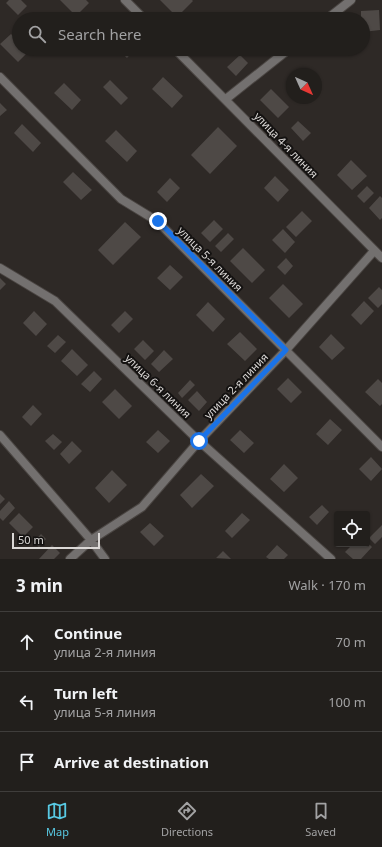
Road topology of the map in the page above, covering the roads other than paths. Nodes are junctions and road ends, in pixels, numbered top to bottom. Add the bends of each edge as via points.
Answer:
1 (125, 0) edge
2 (351, 0) edge
3 (137, 12) edge
4 (336, 12) edge
5 (182, 56) edge
6 (280, 56) edge
7 (0, 77) edge
8 (226, 99) junction
9 (374, 251) junction
10 (382, 258) edge
11 (0, 268) edge
12 (286, 350) junction
13 (0, 434) edge
14 (199, 441) junction
15 (382, 447) edge
16 (91, 540) junction
17 (70, 559) edge
18 (105, 559) edge
19 (331, 559) edge

1 - 3 street
2 - 4 street
5 - 8 street, улица 4-я линия
6 - 8 street
7 - 12 street, улица 5-я линия via 121,199 158,221
8 - 9 street, улица 4-я линия
9 - 10 street, улица 4-я линия
9 - 12 street, улица 2-я линия
11 - 14 street, улица 6-я линия via 55,301
12 - 14 street, улица 2-я линия
12 - 15 street, улица 5-я линия
13 - 16 street
14 - 16 street, улица 2-я линия via 142,507
14 - 19 street, улица 6-я линия
16 - 17 street, улица 2-я линия
16 - 18 street

